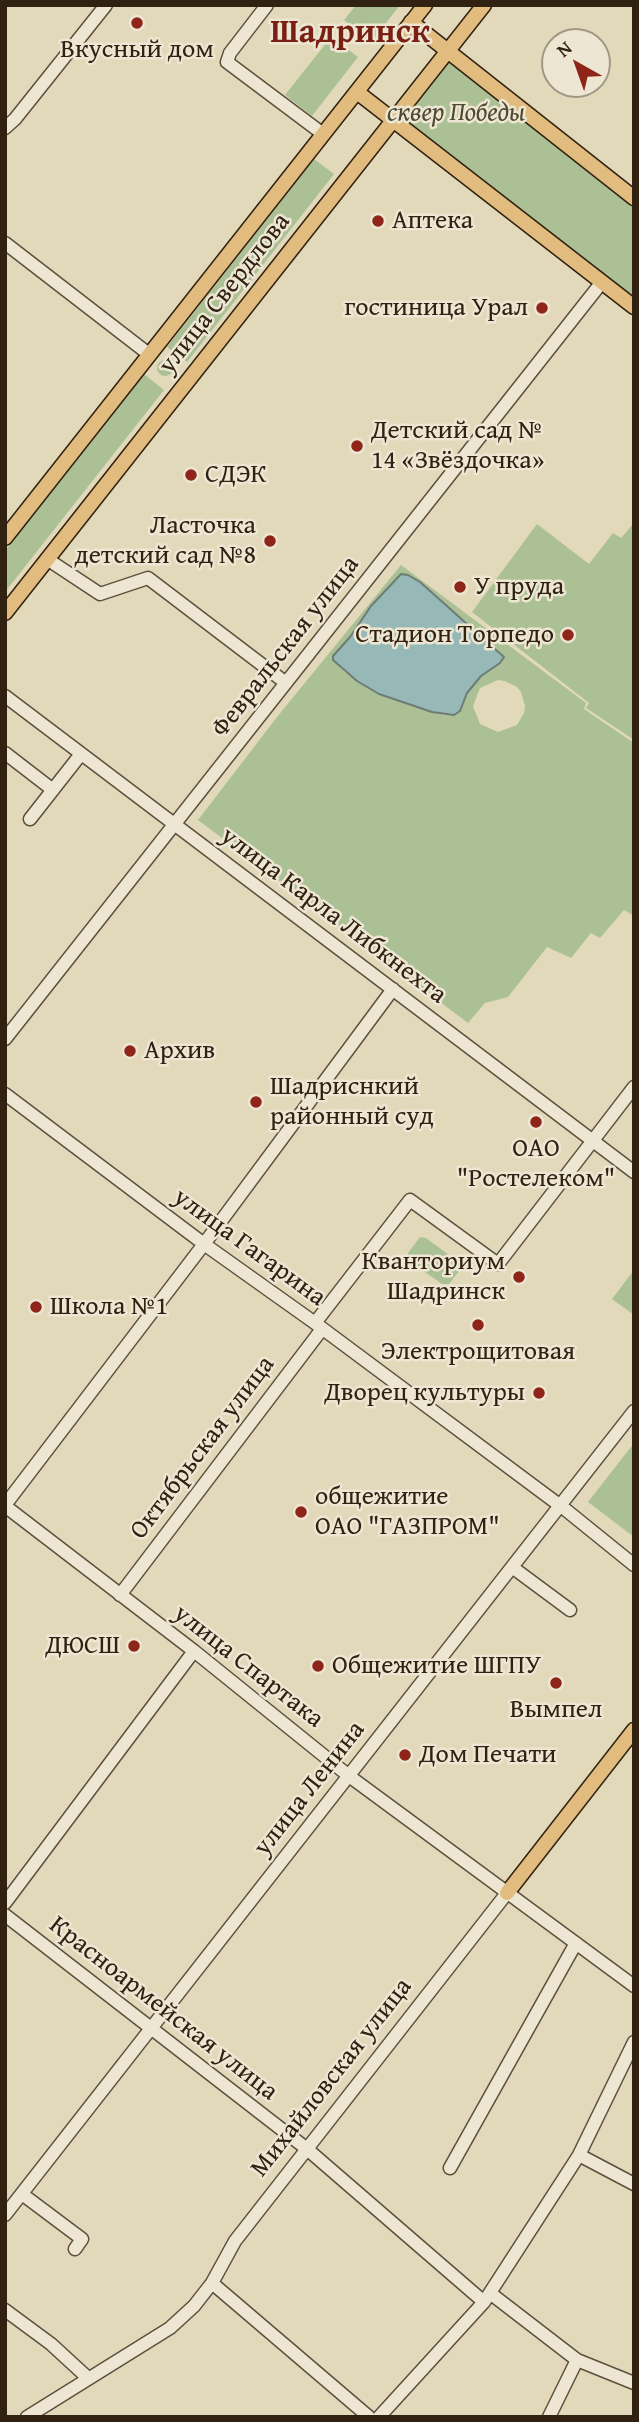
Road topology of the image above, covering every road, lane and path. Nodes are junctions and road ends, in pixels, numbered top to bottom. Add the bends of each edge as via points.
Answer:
1 (106, 5) edge
2 (267, 5) edge
3 (425, 5) edge
4 (484, 5) edge
5 (411, 22) junction
6 (447, 51) junction
7 (357, 92) junction
8 (393, 120) junction
9 (5, 128) edge
10 (323, 134) junction
11 (634, 198) edge
12 (5, 243) edge
13 (602, 282) junction
14 (634, 307) edge
15 (150, 355) junction
16 (5, 538) edge
17 (47, 559) junction
18 (5, 613) edge
19 (286, 683) junction
20 (5, 696) edge
21 (5, 753) edge
22 (80, 754) junction
23 (52, 790) junction
24 (30, 819) dead end
25 (175, 825) junction
26 (393, 989) junction
27 (5, 1039) edge
28 (634, 1087) edge
29 (5, 1094) edge
30 (592, 1140) junction
31 (634, 1172) edge
32 (204, 1244) junction
33 (319, 1326) junction
34 (634, 1411) edge
35 (5, 1506) edge
36 (560, 1506) junction
37 (634, 1565) edge
38 (512, 1567) junction
39 (120, 1595) junction
40 (570, 1610) dead end
41 (194, 1651) junction
42 (634, 1730) edge
43 (349, 1776) junction
44 (507, 1893) junction
45 (5, 1903) edge
46 (5, 1915) edge
47 (576, 1944) junction
48 (634, 1986) edge
49 (151, 2029) junction
50 (634, 2042) edge
51 (307, 2149) junction
52 (579, 2155) junction
53 (450, 2168) dead end
54 (634, 2184) edge
55 (22, 2194) junction
56 (5, 2215) edge
57 (75, 2249) dead end
58 (212, 2283) junction
59 (487, 2297) junction
60 (5, 2310) edge
61 (577, 2360) junction
62 (88, 2378) junction
63 (634, 2383) edge
64 (29, 2414) edge
65 (369, 2417) edge
66 (379, 2417) edge
67 (549, 2417) edge

1 - 9 street
2 - 10 street via 227,62
3 - 5 main road, улица Свердлова
4 - 6 main road, улица Свердлова
5 - 6 main road
5 - 7 main road, улица Свердлова
6 - 8 main road, улица Свердлова
6 - 11 main road
7 - 8 main road
7 - 10 main road, улица Свердлова
8 - 13 main road
8 - 17 main road, улица Свердлова
10 - 15 main road, улица Свердлова
12 - 15 street
13 - 14 main road
13 - 19 street, Февральская улица
15 - 16 main road, улица Свердлова
17 - 18 main road, улица Свердлова
17 - 19 street via 100,594 148,578
19 - 25 street, Февральская улица
20 - 22 street, улица Карла Либкнехта
21 - 23 street
22 - 23 street
22 - 25 street, улица Карла Либкнехта
23 - 24 street
25 - 26 street, улица Карла Либкнехта
25 - 27 street, Февральская улица
26 - 30 street, улица Карла Либкнехта
26 - 32 street
28 - 30 street, Октябрьская улица
29 - 32 street, улица Гагарина
30 - 31 street, улица Карла Либкнехта
30 - 33 street, Октябрьская улица via 498,1264 410,1200
32 - 33 street, улица Гагарина
32 - 35 street
33 - 36 street, улица Гагарина
33 - 39 street, Октябрьская улица
34 - 36 street, улица Ленина
35 - 39 street, улица Спартака
36 - 37 street, улица Гагарина
36 - 38 street, улица Ленина
38 - 40 street
38 - 43 street, улица Ленина
39 - 41 street, улица Спартака
41 - 43 street, улица Спартака
41 - 45 street
42 - 44 main road, Михайловская улица
43 - 44 street, улица Спартака
43 - 49 street, улица Ленина
44 - 47 street, улица Спартака
44 - 51 street, Михайловская улица
46 - 49 street, Красноармейская улица
47 - 48 street, улица Спартака
47 - 53 street
49 - 51 street, Красноармейская улица
49 - 55 street, улица Ленина
50 - 52 street
51 - 58 street, Михайловская улица via 235,2241
51 - 59 street, Красноармейская улица
52 - 54 street
52 - 59 street
55 - 56 street, улица Ленина
55 - 57 street via 82,2239
58 - 62 street, Михайловская улица via 170,2328
58 - 65 street
59 - 61 street, Красноармейская улица
59 - 66 street
60 - 62 street
61 - 63 street, Красноармейская улица
61 - 67 street
62 - 64 street, Михайловская улица

